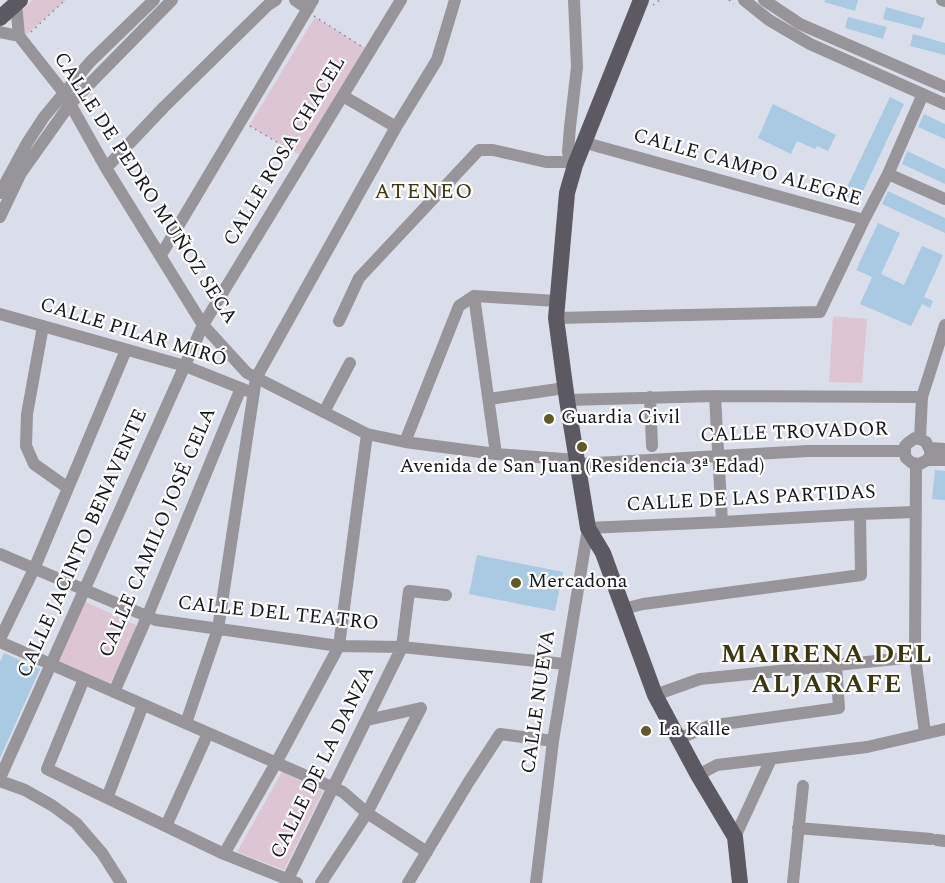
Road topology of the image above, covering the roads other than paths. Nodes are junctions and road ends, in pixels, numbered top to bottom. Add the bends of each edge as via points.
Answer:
1 (154, 0) edge
2 (172, 0) edge
3 (276, 0) edge
4 (295, 0) edge
5 (401, 0) edge
6 (455, 0) edge
7 (574, 0) edge
8 (744, 0) edge
9 (764, 0) edge
10 (18, 2) edge
11 (642, 3) edge
12 (311, 4) edge
13 (0, 18) edge
14 (0, 32) edge
15 (797, 37) junction
16 (21, 38) junction
17 (859, 49) junction
18 (945, 87) edge
19 (923, 94) junction
20 (343, 96) junction
21 (67, 98) junction
22 (945, 104) edge
23 (396, 127) junction
24 (570, 127) junction
25 (587, 136) junction
26 (573, 163) junction
27 (106, 168) junction
28 (888, 174) junction
29 (0, 193) edge
30 (945, 199) edge
31 (0, 217) edge
32 (864, 220) junction
33 (161, 255) junction
34 (474, 296) junction
35 (557, 301) junction
36 (0, 314) edge
37 (556, 318) junction
38 (339, 321) dead end
39 (203, 325) junction
40 (945, 325) edge
41 (43, 326) junction
42 (126, 350) junction
43 (350, 363) dead end
44 (185, 366) junction
45 (256, 378) junction
46 (241, 388) junction
47 (254, 393) junction
48 (566, 394) junction
49 (715, 396) junction
50 (922, 397) junction
51 (650, 398) junction
52 (489, 399) junction
53 (324, 412) junction
54 (367, 434) junction
55 (920, 439) junction
56 (405, 442) junction
57 (652, 446) dead end
58 (945, 449) edge
59 (904, 451) junction
60 (496, 454) junction
61 (718, 456) junction
62 (924, 457) junction
63 (945, 460) edge
64 (577, 462) junction
65 (68, 488) junction
66 (915, 512) junction
67 (860, 514) junction
68 (722, 522) junction
69 (588, 528) junction
70 (591, 548) junction
71 (0, 554) edge
72 (34, 569) junction
73 (85, 590) junction
74 (446, 595) dead end
75 (624, 609) junction
76 (147, 617) junction
77 (218, 629) junction
78 (0, 640) edge
79 (339, 646) junction
80 (402, 647) junction
81 (915, 657) junction
82 (565, 664) junction
83 (51, 665) junction
84 (836, 665) junction
85 (84, 679) junction
86 (114, 692) junction
87 (656, 695) junction
88 (143, 705) junction
89 (367, 720) junction
90 (186, 723) junction
91 (945, 729) edge
92 (208, 733) junction
93 (925, 733) junction
94 (678, 739) junction
95 (553, 741) junction
96 (771, 759) junction
97 (276, 763) junction
98 (698, 775) junction
99 (0, 780) edge
100 (803, 786) dead end
101 (332, 787) junction
102 (107, 798) junction
103 (367, 813) junction
104 (166, 826) junction
105 (798, 828) junction
106 (735, 837) junction
107 (938, 840) edge
108 (427, 852) junction
109 (224, 854) junction
110 (290, 882) edge
111 (121, 883) edge
112 (321, 883) edge
113 (408, 883) edge
114 (536, 883) edge
115 (740, 883) edge
116 (793, 883) edge

1 - 21 street via 90,62
2 - 21 street
3 - 27 street
4 - 12 street
5 - 20 street, CALLE ROSA CHACEL
6 - 23 street via 437,60
7 - 24 street via 577,67
8 - 15 street
9 - 17 street via 800,24
10 - 13 main road
10 - 16 street
11 - 25 main road
12 - 33 street
14 - 16 street
15 - 17 street
15 - 19 street
16 - 21 street, CALLE DE PEDRO MUÑOZ SECA
17 - 18 street
19 - 22 street
19 - 28 street
20 - 23 street
20 - 39 street, CALLE ROSA CHACEL
21 - 27 street, CALLE DE PEDRO MUÑOZ SECA
21 - 29 street via 44,117
21 - 31 street via 21,173
23 - 45 street
24 - 25 street, CALLE CAMPO ALEGRE via 576,134
24 - 26 street via 568,152
25 - 26 main road
25 - 32 street, CALLE CAMPO ALEGRE via 593,145
26 - 35 main road
26 - 38 street via 479,150 358,278
27 - 33 street, CALLE DE PEDRO MUÑOZ SECA
28 - 30 street
28 - 32 street
32 - 37 street, CALLE CAMPO ALEGRE via 820,312
33 - 39 street, CALLE DE PEDRO MUÑOZ SECA
34 - 35 street
34 - 52 street
34 - 56 street via 459,306
35 - 37 main road
36 - 41 street, CALLE PILAR MIRÓ
37 - 48 main road
39 - 44 street, CALLE JACINTO BENAVENTE
39 - 45 street, CALLE DE PEDRO MUÑOZ SECA
40 - 50 street
41 - 42 street, CALLE PILAR MIRÓ
41 - 65 street via 27,414 26,446 34,464
42 - 44 street, CALLE PILAR MIRÓ
42 - 65 street
43 - 53 street
44 - 46 street, CALLE PILAR MIRÓ
44 - 73 street, CALLE JACINTO BENAVENTE
45 - 47 street
45 - 53 street, CALLE DE PEDRO MUÑOZ SECA
46 - 47 street, CALLE PILAR MIRÓ
46 - 76 street, CALLE CAMILO JOSÉ CELA
47 - 77 street
48 - 51 street
48 - 52 street
48 - 64 main road
49 - 50 street
49 - 51 street
49 - 61 street
50 - 55 street
51 - 57 street
52 - 60 street
53 - 54 street, CALLE DE PEDRO MUÑOZ SECA
54 - 56 street, CALLE DE PEDRO MUÑOZ SECA
54 - 79 street
55 - 59 street via 908,442
55 - 62 street via 926,442
56 - 60 street, CALLE DE PEDRO MUÑOZ SECA
58 - 62 street
59 - 61 street, CALLE TROVADOR
59 - 62 street via 909,461
60 - 64 street, CALLE DE PEDRO MUÑOZ SECA
61 - 64 street, CALLE TROVADOR
61 - 68 street
62 - 63 street
62 - 66 street
64 - 69 main road
65 - 72 street
66 - 67 street, CALLE DE LAS PARTIDAS
66 - 81 street
67 - 68 street, CALLE DE LAS PARTIDAS
67 - 75 street via 861,575
68 - 69 street, CALLE DE LAS PARTIDAS
69 - 70 main road
70 - 75 main road via 603,552
70 - 82 street, CALLE NUEVA
71 - 72 street, CALLE DEL TEATRO
72 - 73 street, CALLE DEL TEATRO
72 - 78 street
73 - 76 street, CALLE DEL TEATRO
73 - 83 street, CALLE JACINTO BENAVENTE
74 - 80 street, CALLE DE LA DANZA via 409,591
75 - 87 main road
76 - 77 street, CALLE DEL TEATRO
76 - 86 street, CALLE CAMILO JOSÉ CELA
77 - 79 street, CALLE DEL TEATRO
77 - 90 street
78 - 83 street
79 - 80 street, CALLE DEL TEATRO
79 - 97 street
80 - 82 street, CALLE DEL TEATRO
80 - 89 street, CALLE DE LA DANZA
81 - 84 street
81 - 93 street
82 - 95 street, CALLE NUEVA
83 - 85 street
83 - 99 street, CALLE JACINTO BENAVENTE
84 - 87 street via 700,679
84 - 94 street via 839,708 709,726
85 - 86 street
85 - 102 street via 46,769
86 - 88 street
87 - 94 main road
88 - 90 street
88 - 102 street
89 - 101 street, CALLE DE LA DANZA
89 - 103 street via 421,708
90 - 92 street
91 - 93 street
92 - 97 street
92 - 104 street
93 - 96 street via 867,747
94 - 98 main road
95 - 108 street via 500,734
95 - 114 street, CALLE NUEVA
96 - 98 street via 717,765
96 - 106 street
97 - 101 street
97 - 109 street
98 - 106 main road
99 - 111 street via 25,789 76,823
100 - 105 street
101 - 103 street
101 - 110 street, CALLE DE LA DANZA
102 - 104 street
103 - 108 street
103 - 112 street
104 - 109 street
105 - 107 street
105 - 116 street
106 - 115 main road
108 - 113 street
109 - 110 street

